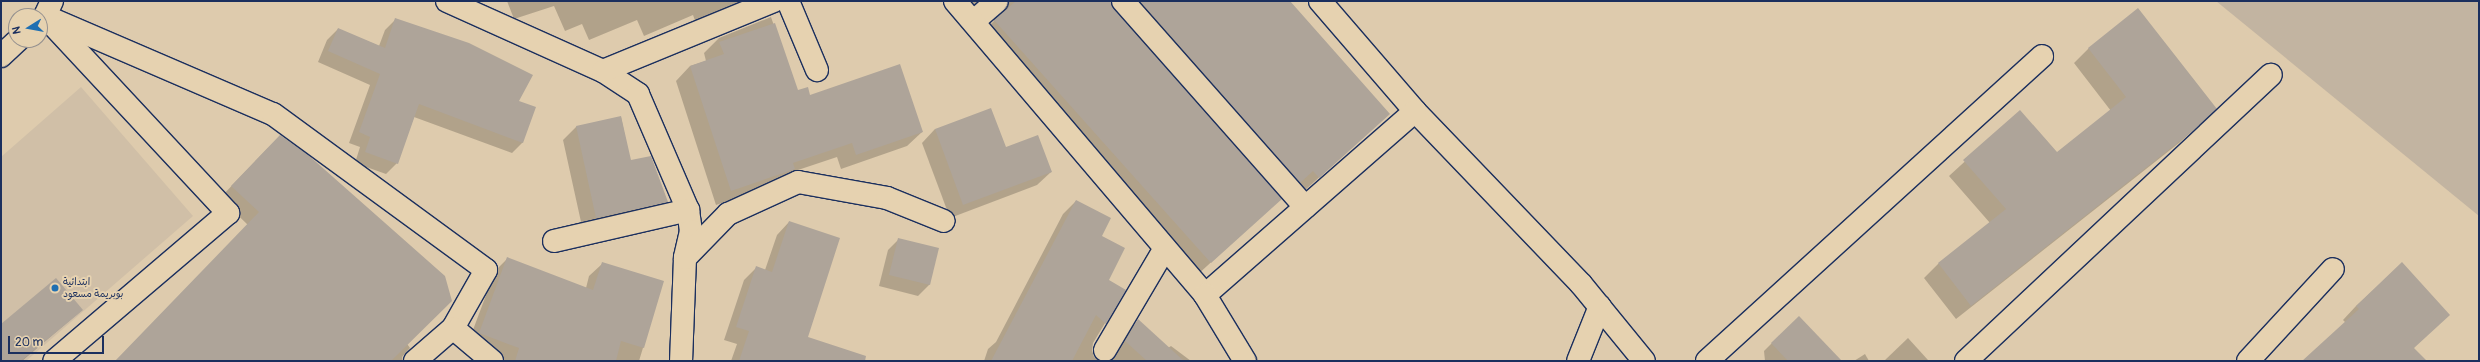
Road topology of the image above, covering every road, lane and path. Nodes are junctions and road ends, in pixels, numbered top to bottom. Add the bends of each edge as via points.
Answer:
1 (447, 1) edge
2 (774, 1) edge
3 (788, 1) edge
4 (955, 1) edge
5 (997, 1) edge
6 (1123, 1) edge
7 (1320, 1) edge
8 (48, 14) edge
9 (48, 15) edge
10 (974, 21) junction
11 (10, 48) edge
12 (1, 56) edge
13 (2042, 56) dead end
14 (817, 70) dead end
15 (603, 71) junction
16 (2271, 75) dead end
17 (1415, 111) junction
18 (1305, 207) junction
19 (688, 210) junction
20 (944, 222) dead end
21 (554, 241) dead end
22 (1165, 248) junction
23 (685, 258) junction
24 (2333, 269) dead end
25 (1205, 295) junction
26 (1600, 306) junction
27 (453, 328) junction
28 (1105, 350) dead end
29 (54, 361) edge
30 (415, 361) edge
31 (492, 361) edge
32 (680, 361) edge
33 (1245, 361) edge
34 (1578, 361) edge
35 (1644, 361) edge
36 (1707, 361) edge
37 (1966, 361) edge
38 (2248, 361) edge

1 - 15 street
2 - 15 street
3 - 14 street
4 - 10 street
5 - 10 street
6 - 18 street
7 - 17 street
8 - 27 street via 273,114 486,270
9 - 29 street via 228,212
10 - 22 street
11 - 12 street
13 - 36 street
15 - 19 street via 638,94
16 - 37 street
17 - 18 street
17 - 26 street
18 - 25 street
19 - 21 street
19 - 23 street via 691,231
20 - 23 street via 887,198 798,182 728,214
22 - 25 street
22 - 28 street
23 - 32 street
24 - 38 street
25 - 33 street
26 - 34 street
26 - 35 street
27 - 30 street
27 - 31 street

